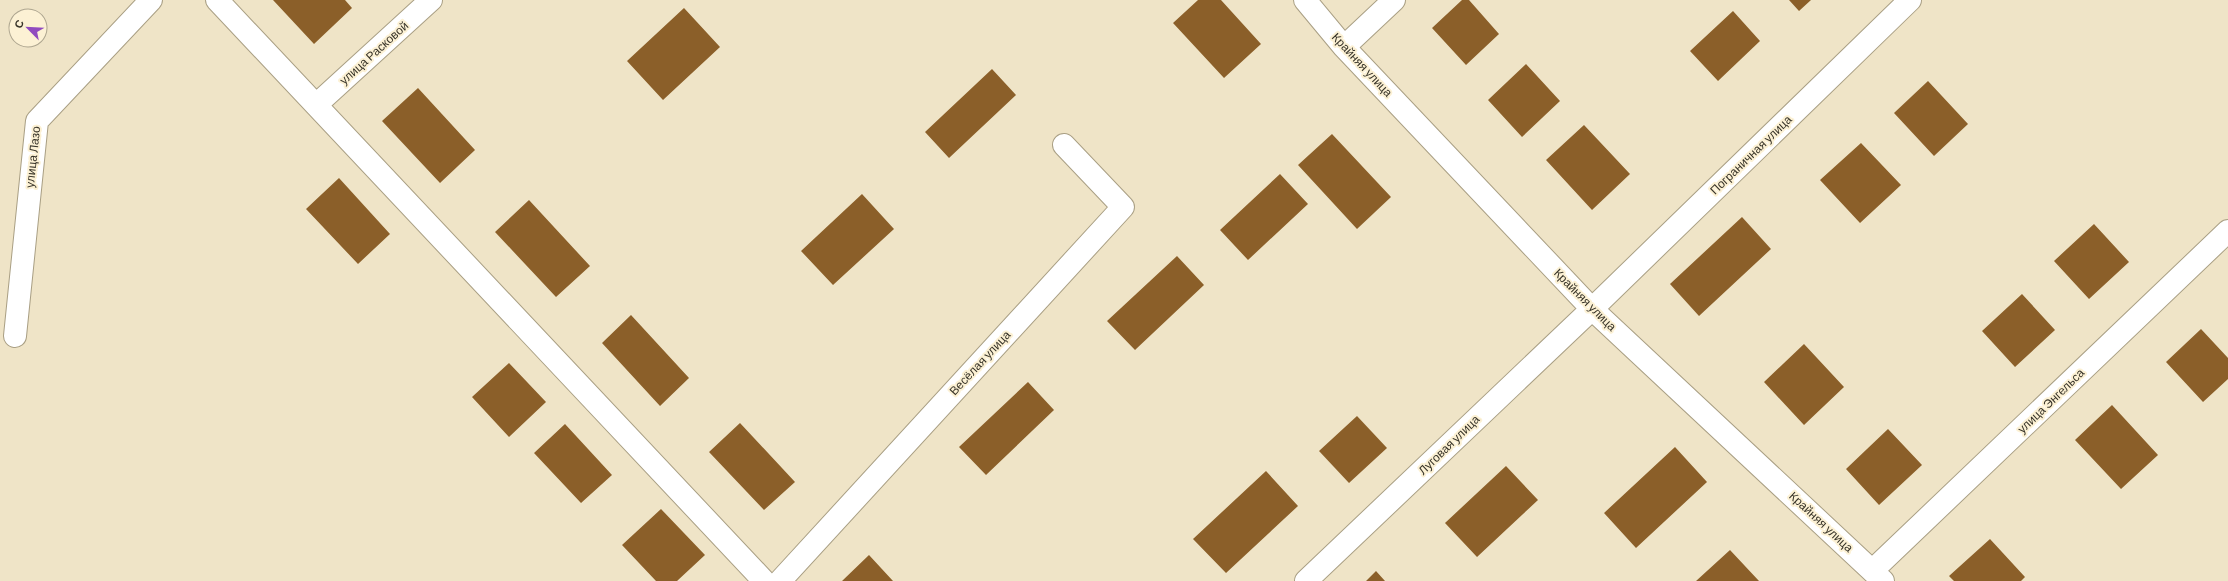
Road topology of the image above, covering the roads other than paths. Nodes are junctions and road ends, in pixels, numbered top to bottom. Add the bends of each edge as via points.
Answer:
1 (151, 0) edge
2 (217, 0) edge
3 (431, 0) edge
4 (1304, 0) edge
5 (1394, 0) edge
6 (1910, 0) edge
7 (1344, 48) junction
8 (316, 105) junction
9 (1064, 145) dead end
10 (2228, 231) edge
11 (1592, 309) junction
12 (15, 336) dead end
13 (1878, 576) edge
14 (764, 581) edge
15 (780, 581) edge
16 (1306, 581) edge

1 - 12 street, улица Лазо via 37,121
2 - 8 street
3 - 8 street, улица Расковой
4 - 7 street, Крайняя улица
5 - 7 street
6 - 11 street, Пограничная улица
7 - 11 street, Крайняя улица
8 - 14 street
9 - 15 street, Весёлая улица via 1123,207
10 - 13 street, улица Энгельса
11 - 13 street, Крайняя улица
11 - 16 street, Луговая улица

